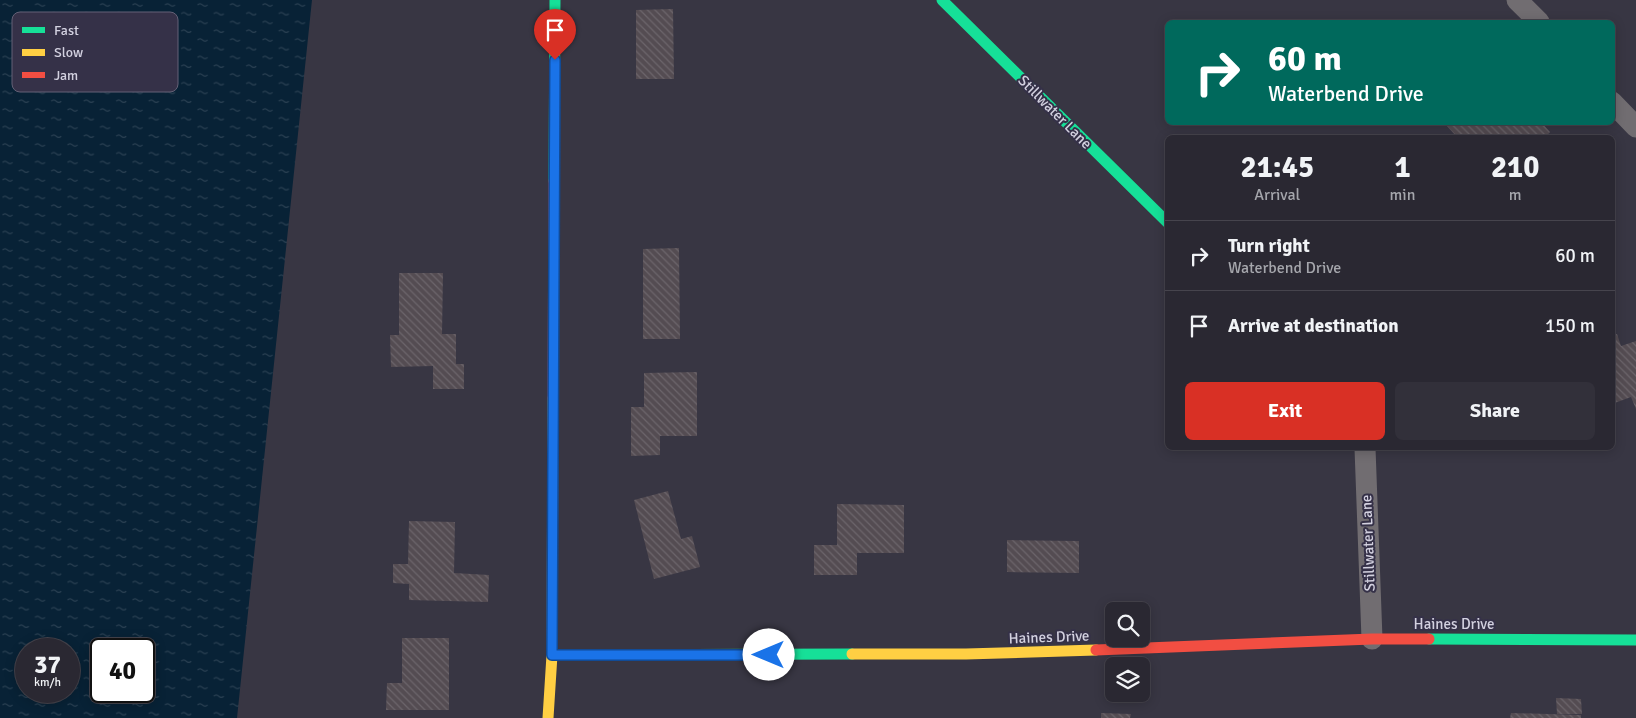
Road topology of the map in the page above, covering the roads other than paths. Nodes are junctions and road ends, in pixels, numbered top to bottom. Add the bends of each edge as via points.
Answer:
1 (555, 0) edge
2 (942, 0) edge
3 (1517, 0) edge
4 (1537, 20) edge
5 (1615, 105) edge
6 (1636, 127) edge
7 (1165, 220) edge
8 (1365, 450) edge
9 (1372, 639) junction
10 (1636, 640) edge
11 (552, 655) junction
12 (548, 718) edge

1 - 11 street
2 - 7 street, Stillwater Lane
3 - 4 street
5 - 6 street
8 - 9 street, Stillwater Lane
9 - 10 street, Haines Drive
9 - 11 street, Haines Drive via 966,654
11 - 12 street

